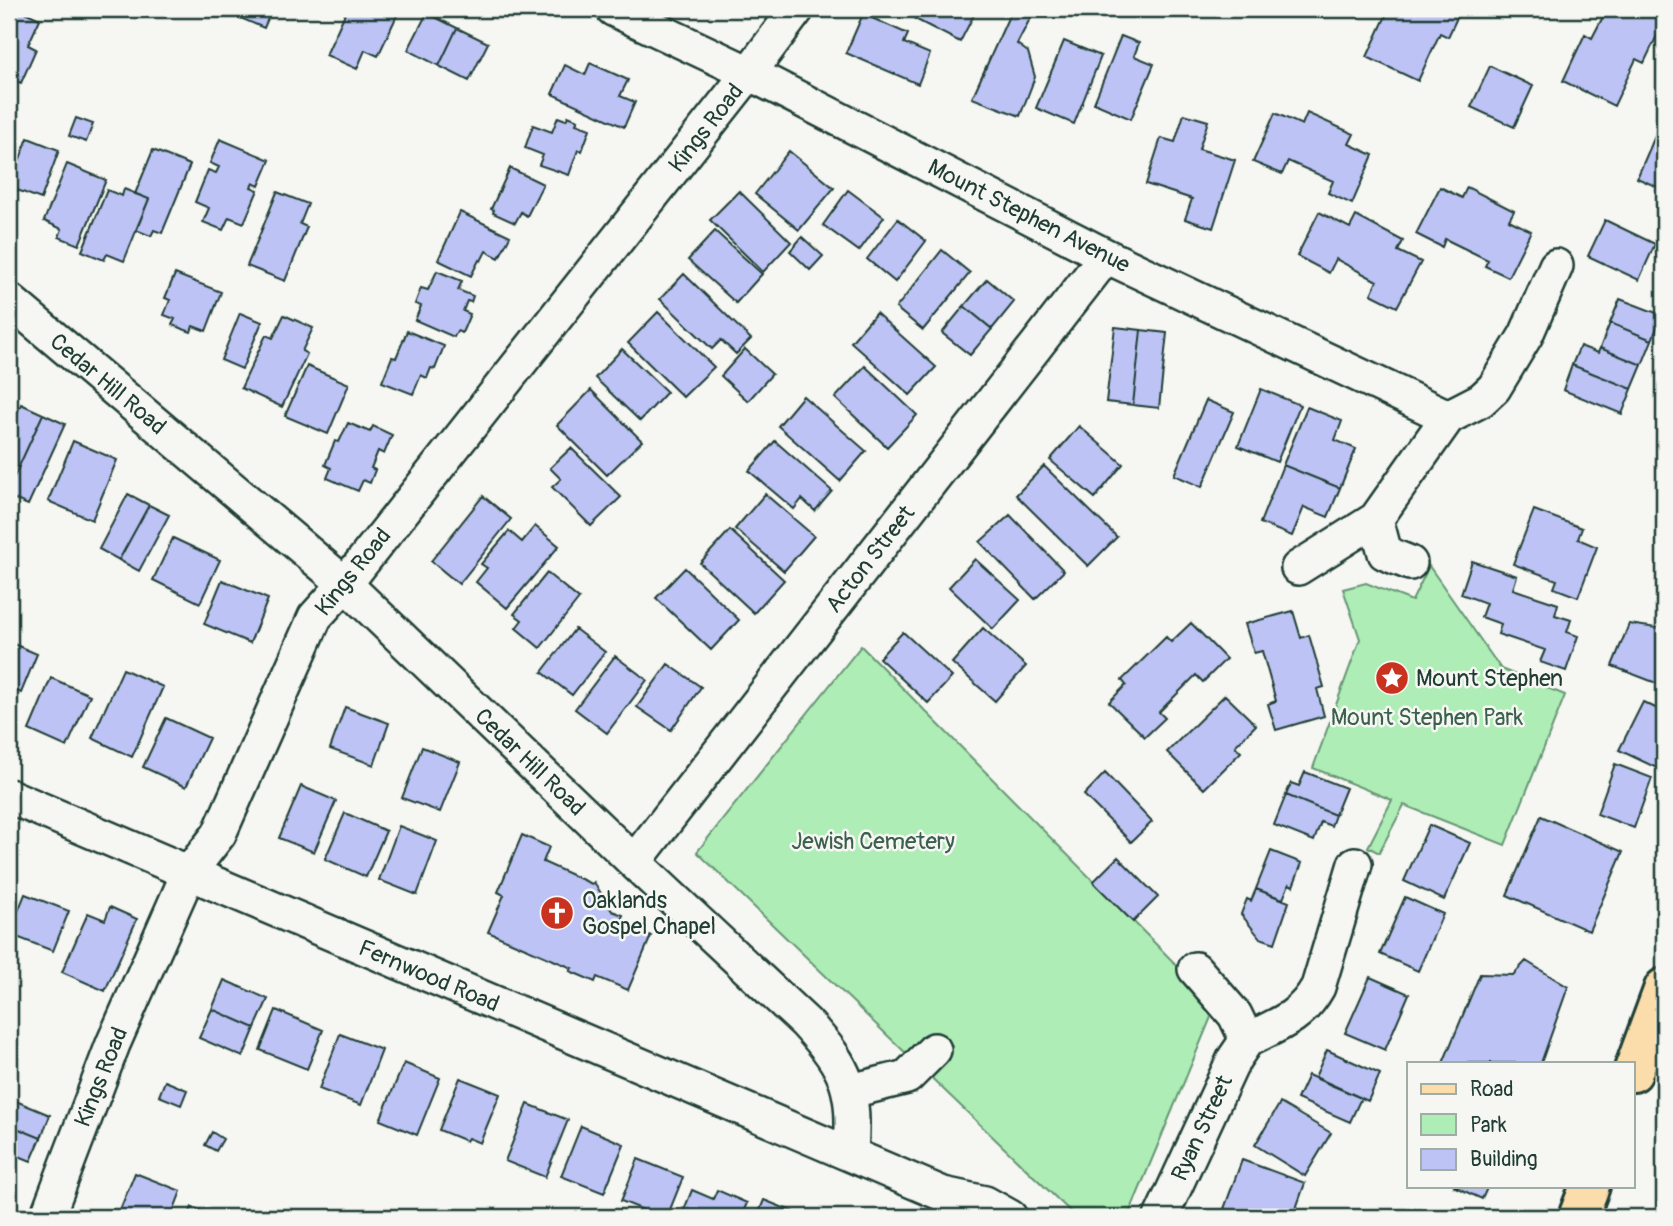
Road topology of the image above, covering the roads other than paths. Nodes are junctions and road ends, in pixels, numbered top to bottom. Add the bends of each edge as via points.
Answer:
1 (613, 9) edge
2 (797, 9) edge
3 (749, 73) junction
4 (1106, 256) junction
5 (1556, 266) dead end
6 (9, 300) edge
7 (1448, 417) junction
8 (1376, 519) junction
9 (1410, 563) dead end
10 (1298, 568) dead end
11 (345, 584) junction
12 (9, 796) edge
13 (634, 862) junction
14 (1355, 864) dead end
15 (188, 874) junction
16 (1195, 969) dead end
17 (1664, 988) edge
18 (1247, 1040) junction
19 (934, 1050) dead end
20 (1634, 1069) edge
21 (850, 1091) junction
22 (851, 1153) junction
23 (1589, 1188) edge
24 (943, 1194) junction
25 (47, 1217) edge
26 (967, 1217) edge
27 (1010, 1217) edge
28 (1161, 1217) edge
29 (1578, 1217) edge

1 - 3 street, Mount Stephen Avenue
2 - 3 street, Kings Road
3 - 4 street, Mount Stephen Avenue
3 - 11 street, Kings Road
4 - 7 street, Mount Stephen Avenue
4 - 13 street, Acton Street
5 - 7 street via 1526,335 1493,388 1481,400
6 - 11 street, Cedar Hill Road
7 - 8 street
8 - 9 street via 1385,553
8 - 10 street
11 - 13 street, Cedar Hill Road
11 - 15 street, Kings Road via 315,617 219,834
12 - 15 street, Fernwood Road
13 - 21 street, Cedar Hill Road via 806,1023 831,1050
14 - 18 street via 1309,1004
15 - 22 street, Fernwood Road
15 - 25 street, Kings Road via 113,1044
16 - 18 street via 1236,1015
17 - 20 main road
18 - 28 street, Ryan Street
19 - 21 street via 907,1077
21 - 22 street, Cedar Hill Road
22 - 24 street
23 - 29 main road
24 - 26 street
24 - 27 street via 985,1203

